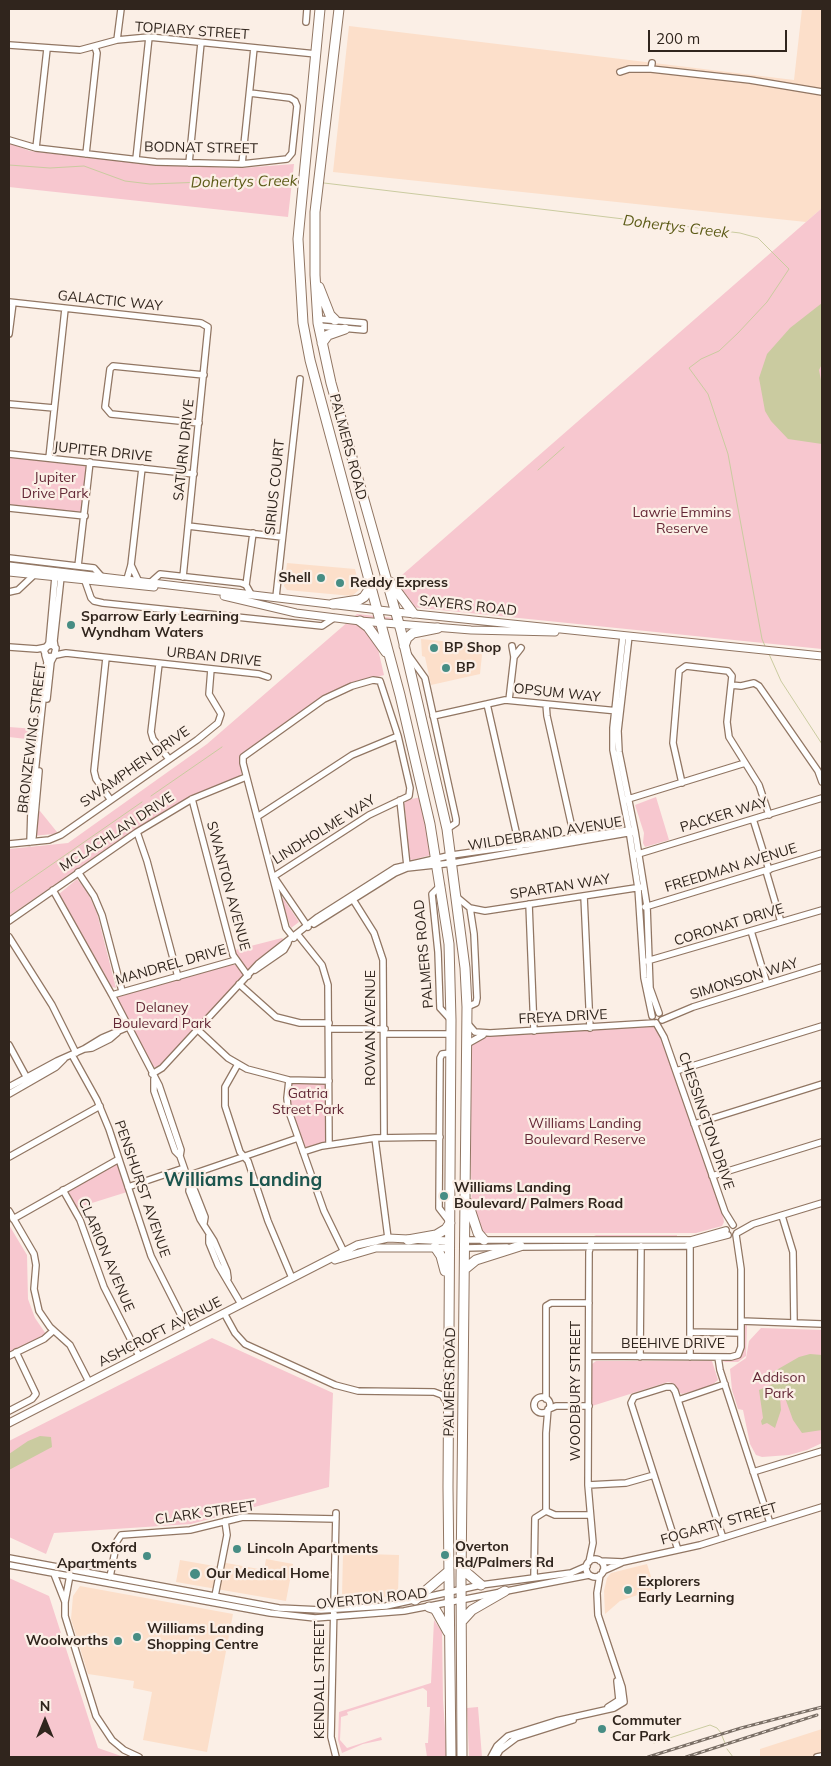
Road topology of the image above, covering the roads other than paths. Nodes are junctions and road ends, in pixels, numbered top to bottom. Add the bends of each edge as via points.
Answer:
1 (121, 9) edge
2 (307, 9) edge
3 (320, 9) edge
4 (338, 9) edge
5 (306, 22) dead end
6 (149, 37) junction
7 (118, 40) junction
8 (201, 43) junction
9 (9, 45) edge
10 (95, 47) junction
11 (254, 48) junction
12 (47, 49) junction
13 (316, 54) junction
14 (620, 72) dead end
15 (822, 92) edge
16 (250, 93) junction
17 (9, 140) edge
18 (36, 148) junction
19 (86, 154) junction
20 (136, 160) junction
21 (189, 163) junction
22 (242, 164) junction
23 (314, 275) junction
24 (11, 303) edge
25 (65, 308) junction
26 (335, 320) junction
27 (319, 323) junction
28 (303, 324) junction
29 (208, 327) joint
30 (345, 329) junction
31 (9, 334) edge
32 (322, 343) junction
33 (204, 375) junction
34 (300, 379) dead end
35 (9, 404) edge
36 (54, 408) junction
37 (199, 424) junction
38 (9, 454) edge
39 (48, 458) junction
40 (90, 462) junction
41 (142, 468) junction
42 (194, 474) junction
43 (9, 508) edge
44 (85, 516) junction
45 (188, 526) junction
46 (253, 533) junction
47 (282, 538) junction
48 (9, 558) edge
49 (131, 565) junction
50 (9, 566) edge
51 (78, 566) junction
52 (9, 572) edge
53 (385, 573) junction
54 (35, 574) junction
55 (59, 575) junction
56 (101, 576) junction
57 (183, 576) junction
58 (138, 580) junction
59 (85, 581) junction
60 (127, 582) junction
61 (151, 582) junction
62 (246, 585) junction
63 (372, 585) junction
64 (9, 592) edge
65 (251, 594) junction
66 (276, 597) junction
67 (333, 604) junction
68 (378, 610) junction
69 (396, 612) junction
70 (412, 613) junction
71 (334, 618) junction
72 (360, 621) junction
73 (381, 623) junction
74 (399, 624) junction
75 (438, 628) junction
76 (593, 632) junction
77 (626, 636) junction
78 (47, 646) junction
79 (512, 646) dead end
80 (9, 647) edge
81 (55, 647) junction
82 (405, 648) junction
83 (521, 648) dead end
84 (32, 649) junction
85 (66, 654) junction
86 (45, 655) junction
87 (55, 656) junction
88 (822, 656) edge
89 (514, 657) junction
90 (106, 658) junction
91 (390, 658) junction
92 (159, 664) junction
93 (211, 669) junction
94 (268, 677) dead end
95 (731, 685) junction
96 (509, 700) junction
97 (487, 704) junction
98 (546, 704) junction
99 (617, 711) junction
100 (433, 716) junction
101 (398, 736) junction
102 (169, 759) junction
103 (745, 763) junction
104 (246, 777) junction
105 (822, 782) edge
106 (682, 783) junction
107 (822, 798) edge
108 (110, 799) junction
109 (192, 799) junction
110 (400, 800) junction
111 (626, 800) junction
112 (769, 815) junction
113 (257, 817) junction
114 (753, 820) junction
115 (447, 830) junction
116 (137, 832) junction
117 (631, 832) junction
118 (575, 841) junction
119 (30, 842) junction
120 (9, 844) edge
121 (520, 849) junction
122 (636, 854) junction
123 (822, 854) edge
124 (452, 859) junction
125 (437, 861) junction
126 (407, 866) junction
127 (767, 870) junction
128 (78, 872) junction
129 (273, 877) junction
130 (641, 887) junction
131 (53, 890) junction
132 (284, 892) junction
133 (278, 896) junction
134 (584, 896) junction
135 (352, 898) junction
136 (458, 898) junction
137 (529, 904) junction
138 (644, 907) junction
139 (470, 908) junction
140 (822, 910) edge
141 (485, 911) junction
142 (472, 919) junction
143 (9, 921) edge
144 (781, 922) junction
145 (310, 926) junction
146 (751, 931) junction
147 (9, 937) edge
148 (296, 937) junction
149 (236, 960) junction
150 (646, 962) junction
151 (822, 967) edge
152 (248, 976) junction
153 (178, 977) junction
154 (239, 984) junction
155 (767, 984) junction
156 (122, 991) junction
157 (112, 995) junction
158 (467, 1007) junction
159 (659, 1013) junction
160 (673, 1014) junction
161 (656, 1020) junction
162 (467, 1022) junction
163 (329, 1026) junction
164 (822, 1026) edge
165 (128, 1027) junction
166 (590, 1028) junction
167 (197, 1029) junction
168 (384, 1031) junction
169 (534, 1031) junction
170 (490, 1033) junction
171 (451, 1034) junction
172 (467, 1044) junction
173 (9, 1045) edge
174 (451, 1053) junction
175 (74, 1054) junction
176 (238, 1064) junction
177 (676, 1071) junction
178 (153, 1077) junction
179 (28, 1080) junction
180 (289, 1080) junction
181 (329, 1081) junction
182 (822, 1084) edge
183 (9, 1087) edge
184 (9, 1094) edge
185 (100, 1106) junction
186 (694, 1124) junction
187 (384, 1137) junction
188 (440, 1137) junction
189 (298, 1138) junction
190 (375, 1138) junction
191 (822, 1142) edge
192 (329, 1145) junction
193 (303, 1152) junction
194 (244, 1156) junction
195 (9, 1158) edge
196 (119, 1159) junction
197 (184, 1168) junction
198 (186, 1176) junction
199 (712, 1176) junction
200 (128, 1187) junction
201 (63, 1190) junction
202 (465, 1196) junction
203 (822, 1203) edge
204 (9, 1211) edge
205 (782, 1216) junction
206 (13, 1219) junction
207 (450, 1223) junction
208 (731, 1231) junction
209 (388, 1238) junction
210 (408, 1240) junction
211 (484, 1240) junction
212 (592, 1240) junction
213 (449, 1244) junction
214 (465, 1244) junction
215 (520, 1246) junction
216 (589, 1246) junction
217 (641, 1246) junction
218 (690, 1246) junction
219 (435, 1247) junction
220 (344, 1252) junction
221 (322, 1264) junction
222 (464, 1269) junction
223 (295, 1277) junction
224 (450, 1294) junction
225 (589, 1303) junction
226 (241, 1304) junction
227 (224, 1313) junction
228 (741, 1321) junction
229 (794, 1323) junction
230 (822, 1324) edge
231 (53, 1330) junction
232 (189, 1331) junction
233 (690, 1332) junction
234 (741, 1332) junction
235 (16, 1352) junction
236 (9, 1356) edge
237 (139, 1356) junction
238 (589, 1356) junction
239 (640, 1357) junction
240 (690, 1357) junction
241 (718, 1357) junction
242 (546, 1367) junction
243 (450, 1380) junction
244 (89, 1382) junction
245 (725, 1384) junction
246 (434, 1392) junction
247 (537, 1400) junction
248 (547, 1400) junction
249 (678, 1400) junction
250 (566, 1405) junction
251 (589, 1406) junction
252 (450, 1409) junction
253 (549, 1409) junction
254 (9, 1411) edge
255 (538, 1411) junction
256 (9, 1423) edge
257 (546, 1433) junction
258 (822, 1451) edge
259 (753, 1472) junction
260 (654, 1475) junction
261 (588, 1484) junction
262 (822, 1507) edge
263 (546, 1511) junction
264 (590, 1515) junction
265 (336, 1516) joint
266 (225, 1521) junction
267 (770, 1523) junction
268 (723, 1538) junction
269 (593, 1543) junction
270 (678, 1550) junction
271 (9, 1558) edge
272 (599, 1561) junction
273 (623, 1562) junction
274 (461, 1563) junction
275 (588, 1564) junction
276 (9, 1565) edge
277 (71, 1570) junction
278 (449, 1571) junction
279 (602, 1573) junction
280 (54, 1574) junction
281 (590, 1575) junction
282 (542, 1576) junction
283 (70, 1577) junction
284 (110, 1577) junction
285 (534, 1577) junction
286 (545, 1583) junction
287 (481, 1585) junction
288 (461, 1589) junction
289 (505, 1591) junction
290 (449, 1592) junction
291 (597, 1593) junction
292 (215, 1596) junction
293 (414, 1600) junction
294 (461, 1600) junction
295 (65, 1602) junction
296 (449, 1603) junction
297 (428, 1607) junction
298 (333, 1610) junction
299 (333, 1618) junction
300 (462, 1621) junction
301 (449, 1635) junction
302 (557, 1724) junction
303 (822, 1756) edge
304 (139, 1757) edge
305 (336, 1757) edge
306 (452, 1757) edge
307 (462, 1757) edge
308 (491, 1757) edge
309 (496, 1757) edge
310 (817, 1757) edge

1 - 7 street
2 - 5 street
3 - 13 highway, PALMERS ROAD
4 - 23 highway, PALMERS ROAD via 315,212
6 - 7 street, TOPIARY STREET
6 - 8 street, TOPIARY STREET
6 - 20 street
7 - 10 street, TOPIARY STREET
8 - 11 street, TOPIARY STREET
8 - 21 street
9 - 12 street, TOPIARY STREET
10 - 12 street, TOPIARY STREET
10 - 19 street
11 - 13 street, TOPIARY STREET
11 - 16 street
12 - 18 street
13 - 28 highway, PALMERS ROAD via 298,238
14 - 15 street via 652,66 750,77
16 - 22 street
16 - 22 street, BODNAT STREET via 295,101 292,153 284,160
17 - 18 street, BODNAT STREET
18 - 19 street, BODNAT STREET
19 - 20 street, BODNAT STREET
20 - 21 street, BODNAT STREET
21 - 22 street, BODNAT STREET
23 - 26 highway
23 - 27 highway, PALMERS ROAD
24 - 25 street, GALACTIC WAY
24 - 31 street
25 - 29 street, GALACTIC WAY via 201,323
25 - 36 street
26 - 27 street
26 - 30 street via 364,322 364,330
27 - 28 highway
27 - 30 street
27 - 32 highway, PALMERS ROAD
28 - 63 highway, PALMERS ROAD
29 - 33 street, SATURN DRIVE
30 - 32 highway via 328,334
32 - 53 highway, PALMERS ROAD
33 - 37 street, SATURN DRIVE
33 - 37 street via 114,365 110,369 105,407 113,414
34 - 47 street, SIRIUS COURT
35 - 36 street
36 - 39 street
37 - 42 street, SATURN DRIVE
38 - 39 street, JUPITER DRIVE
39 - 40 street, JUPITER DRIVE
40 - 41 street, JUPITER DRIVE
40 - 44 street
41 - 42 street, JUPITER DRIVE
41 - 49 street
42 - 45 street, SATURN DRIVE
43 - 44 street
44 - 51 street
45 - 46 street
45 - 57 street, SATURN DRIVE
46 - 47 street
46 - 62 street
47 - 66 street, SIRIUS COURT
48 - 51 street, SAYERS ROAD
49 - 58 street
49 - 60 street
50 - 55 main road, SAYERS ROAD
51 - 56 street, SAYERS ROAD via 97,569
52 - 54 main road, SAYERS ROAD
53 - 69 highway, PALMERS ROAD
53 - 70 highway
54 - 55 main road, SAYERS ROAD
54 - 64 street via 17,591
55 - 56 main road, SAYERS ROAD
55 - 59 main road, SAYERS ROAD
55 - 78 street, BRONZEWING STREET
55 - 81 street, BRONZEWING STREET
56 - 60 main road, SAYERS ROAD
57 - 61 street, SAYERS ROAD via 160,574
57 - 62 street, SAYERS ROAD
58 - 60 main road, SAYERS ROAD
58 - 61 main road, SAYERS ROAD
59 - 60 main road, SAYERS ROAD
59 - 71 street, SAYERS ROAD via 91,598 103,603 322,626
60 - 71 main road, SAYERS ROAD via 232,596 286,611
61 - 65 main road, SAYERS ROAD
62 - 65 street
63 - 67 highway via 359,600
63 - 68 highway, PALMERS ROAD
65 - 66 main road, SAYERS ROAD
66 - 67 main road, SAYERS ROAD
67 - 68 main road, SAYERS ROAD
68 - 69 main road, SAYERS ROAD
68 - 73 highway, PALMERS ROAD
69 - 70 main road, SAYERS ROAD
69 - 74 highway, PALMERS ROAD
70 - 76 main road, SAYERS ROAD
71 - 72 main road, SAYERS ROAD
72 - 73 main road, SAYERS ROAD
72 - 91 highway
73 - 74 main road, SAYERS ROAD
73 - 91 highway, PALMERS ROAD
74 - 75 main road, SAYERS ROAD
74 - 82 highway, PALMERS ROAD
75 - 76 main road, SAYERS ROAD
75 - 82 highway via 413,633 407,638
76 - 77 main road, SAYERS ROAD
77 - 88 main road, SAYERS ROAD
77 - 99 street
78 - 81 street
78 - 84 street
78 - 86 street, BRONZEWING STREET
79 - 89 street
80 - 84 street
81 - 85 street, URBAN DRIVE
81 - 87 street, BRONZEWING STREET
82 - 100 street, PALMERS ROAD via 424,675
82 - 115 highway, PALMERS ROAD
83 - 89 street
84 - 86 street
85 - 87 street, URBAN DRIVE
85 - 90 street, URBAN DRIVE
86 - 87 street, URBAN DRIVE
86 - 119 street, BRONZEWING STREET
87 - 119 street, BRONZEWING STREET via 51,666 34,837
89 - 96 street
90 - 92 street, URBAN DRIVE
90 - 108 street via 94,772
91 - 125 highway, PALMERS ROAD
92 - 93 street, URBAN DRIVE
92 - 102 street via 151,732
93 - 94 street, URBAN DRIVE
93 - 102 street, SWAMPHEN DRIVE via 209,694 220,711 221,720
95 - 103 street via 728,732
95 - 105 street via 754,683 759,686 818,770
95 - 106 street via 732,676 728,671 681,668 673,737
96 - 97 street, OPSUM WAY
96 - 98 street, OPSUM WAY
97 - 100 street, OPSUM WAY
97 - 121 street
98 - 99 street, OPSUM WAY
98 - 118 street
99 - 111 street via 618,767
100 - 115 street, PALMERS ROAD via 456,819 456,823
101 - 104 street via 382,683 373,680 324,699 246,754 242,761
101 - 110 street, LINDHOLME WAY via 410,788 409,796
101 - 113 street via 352,755
102 - 108 street, SWAMPHEN DRIVE
103 - 106 street
103 - 112 street via 759,785
104 - 109 street, MCLACHLAN DRIVE
104 - 113 street
106 - 111 street
107 - 112 street, PACKER WAY
108 - 119 street, SWAMPHEN DRIVE via 61,835
109 - 116 street, MCLACHLAN DRIVE
109 - 149 street, SWANTON AVENUE
110 - 126 street
110 - 129 street, LINDHOLME WAY via 369,815
111 - 117 street
112 - 114 street, PACKER WAY
113 - 129 street
114 - 122 street, PACKER WAY
114 - 127 street
115 - 124 highway, PALMERS ROAD
116 - 128 street, MCLACHLAN DRIVE
116 - 153 street via 148,861
117 - 118 street, WILDEBRAND AVENUE
117 - 122 street
118 - 121 street, WILDEBRAND AVENUE
119 - 120 street, SWAMPHEN DRIVE
121 - 124 street, WILDEBRAND AVENUE
122 - 130 street
123 - 127 street, FREEDMAN AVENUE
124 - 125 street, WILDEBRAND AVENUE
124 - 136 highway, PALMERS ROAD
125 - 126 street, WILDEBRAND AVENUE
125 - 171 highway, PALMERS ROAD via 449,944
126 - 135 street, WILDEBRAND AVENUE via 392,869
127 - 138 street, FREEDMAN AVENUE
127 - 144 street
128 - 131 street, MCLACHLAN DRIVE
128 - 156 street via 102,915
129 - 132 street
129 - 133 street
130 - 134 street, SPARTAN WAY
130 - 138 street
131 - 143 street, MCLACHLAN DRIVE
131 - 157 street
132 - 133 street
132 - 145 street
133 - 148 street via 286,928
134 - 137 street, SPARTAN WAY
134 - 166 street
135 - 145 street, WILDEBRAND AVENUE via 318,917
135 - 168 street, ROWAN AVENUE via 372,929 382,955
136 - 139 street
136 - 158 highway, PALMERS ROAD
137 - 141 street, SPARTAN WAY
137 - 169 street
138 - 150 street
139 - 141 street, SPARTAN WAY
139 - 142 street, PALMERS ROAD
140 - 144 street, CORONAT DRIVE
141 - 142 street, SPARTAN WAY
142 - 158 street, PALMERS ROAD via 477,998 476,1003
144 - 146 street, CORONAT DRIVE
145 - 148 street, WILDEBRAND AVENUE
146 - 150 street, CORONAT DRIVE
146 - 155 street
147 - 175 street, PENSHURST AVENUE via 48,998
148 - 152 street, WILDEBRAND AVENUE via 284,950
148 - 163 street via 322,965 329,991
149 - 152 street, SWANTON AVENUE
149 - 153 street, MANDREL DRIVE
150 - 159 street via 650,988
150 - 161 street, CHESSINGTON DRIVE via 645,989
151 - 155 street, SIMONSON WAY
152 - 154 street, WILDEBRAND AVENUE
153 - 156 street, MANDREL DRIVE
154 - 163 street via 276,1017 288,1022
154 - 167 street, WILDEBRAND AVENUE
155 - 160 street, SIMONSON WAY
156 - 157 street, MANDREL DRIVE
157 - 165 street
158 - 162 highway, PALMERS ROAD
159 - 160 street, SIMONSON WAY
159 - 161 street
160 - 161 street, SIMONSON WAY
161 - 166 street, FREYA DRIVE
161 - 177 street, CHESSINGTON DRIVE
162 - 170 street, FREYA DRIVE via 476,1032
162 - 172 highway, PALMERS ROAD
163 - 168 street
163 - 181 street
164 - 177 street
165 - 175 street via 104,1042
165 - 178 street
166 - 169 street, FREYA DRIVE
167 - 176 street
167 - 178 street, WILDEBRAND AVENUE
168 - 171 street
168 - 187 street, ROWAN AVENUE
169 - 170 street, FREYA DRIVE
170 - 172 street, FREYA DRIVE
171 - 174 highway, PALMERS ROAD
172 - 202 highway, PALMERS ROAD
173 - 179 street
174 - 188 street, PALMERS ROAD via 442,1054 440,1058
174 - 207 highway, PALMERS ROAD
175 - 179 street
175 - 185 street, PENSHURST AVENUE
176 - 180 street
176 - 194 street via 226,1084 223,1098
177 - 186 street, CHESSINGTON DRIVE
178 - 197 street via 159,1085
179 - 183 street
179 - 184 street
180 - 181 street
180 - 189 street via 287,1105
181 - 192 street
182 - 186 street
185 - 195 street
185 - 196 street, PENSHURST AVENUE
186 - 199 street, CHESSINGTON DRIVE
187 - 188 street
187 - 190 street
188 - 207 street, PALMERS ROAD via 439,1208
189 - 193 street
189 - 194 street
190 - 192 street
190 - 209 street
191 - 199 street
192 - 193 street
193 - 220 street via 324,1211
194 - 198 street
194 - 223 street via 272,1231
196 - 200 street, PENSHURST AVENUE
196 - 201 street
197 - 198 street
197 - 200 street
198 - 226 street via 194,1189 209,1236
199 - 208 street, CHESSINGTON DRIVE
200 - 232 street, PENSHURST AVENUE via 151,1256
201 - 206 street
201 - 237 street, CLARION AVENUE via 80,1220 104,1287
202 - 211 highway via 478,1233
202 - 214 highway, PALMERS ROAD
203 - 205 street
204 - 206 street
205 - 208 street
205 - 229 street via 793,1252
206 - 231 street via 32,1250 36,1266 35,1300 41,1315
207 - 210 highway via 446,1230
207 - 213 highway, PALMERS ROAD
208 - 212 street via 691,1240
208 - 218 street
208 - 228 street, BEEHIVE DRIVE via 741,1263
209 - 210 main road, ASHCROFT AVENUE
209 - 220 main road, ASHCROFT AVENUE via 369,1241
210 - 213 main road, ASHCROFT AVENUE
211 - 212 street
211 - 214 street
212 - 216 street, WOODBURY STREET
213 - 214 highway
213 - 219 main road, ASHCROFT AVENUE
213 - 224 highway, PALMERS ROAD
214 - 215 street
214 - 222 highway, PALMERS ROAD
215 - 216 street
215 - 222 highway via 476,1260
216 - 217 street
216 - 225 street, WOODBURY STREET
217 - 218 street
217 - 239 street
218 - 233 street
219 - 221 main road, ASHCROFT AVENUE via 376,1248
219 - 224 highway via 444,1263
220 - 221 main road, ASHCROFT AVENUE
221 - 223 main road, ASHCROFT AVENUE
222 - 274 highway, PALMERS ROAD
223 - 226 main road, ASHCROFT AVENUE
224 - 243 highway, PALMERS ROAD
225 - 238 street, WOODBURY STREET
225 - 242 street via 547,1304
226 - 227 main road, ASHCROFT AVENUE
227 - 232 main road, ASHCROFT AVENUE
227 - 246 street via 237,1337 245,1344 341,1388
228 - 229 street
228 - 234 street, BEEHIVE DRIVE
229 - 230 street
231 - 235 street via 44,1339
231 - 244 street via 68,1343
232 - 237 main road, ASHCROFT AVENUE
233 - 234 street
233 - 240 street
234 - 241 street, BEEHIVE DRIVE via 738,1355
235 - 236 street
235 - 254 street via 36,1394
237 - 244 main road, ASHCROFT AVENUE
238 - 239 street, BEEHIVE DRIVE
238 - 251 street, WOODBURY STREET
239 - 240 street, BEEHIVE DRIVE
240 - 241 street, BEEHIVE DRIVE
241 - 245 street
242 - 247 street
242 - 248 street
243 - 246 street
243 - 252 highway, PALMERS ROAD
244 - 256 main road, ASHCROFT AVENUE
245 - 249 street
245 - 259 street
246 - 252 street via 444,1396
247 - 248 street
247 - 255 street
247 - 255 street via 528,1404
248 - 250 street
248 - 253 street
249 - 260 street via 674,1389 668,1386 631,1400
249 - 268 street
250 - 251 street
250 - 253 street
251 - 261 street, WOODBURY STREET
252 - 278 highway, PALMERS ROAD
253 - 255 street
253 - 257 street
255 - 257 street
257 - 263 street
258 - 259 street
259 - 267 street
260 - 261 street via 626,1483
260 - 270 street
261 - 264 street, WOODBURY STREET
262 - 267 street, FOGARTY STREET
263 - 264 street via 555,1515
263 - 285 street via 536,1518
264 - 269 street, WOODBURY STREET
265 - 266 street, CLARK STREET via 246,1517
265 - 298 street, KENDALL STREET
266 - 284 street, CLARK STREET via 190,1530 121,1535
266 - 292 street via 227,1535
267 - 268 street, FOGARTY STREET
268 - 270 street, FOGARTY STREET
269 - 272 street, WOODBURY STREET
269 - 275 street, WOODBURY STREET
270 - 273 street, FOGARTY STREET
271 - 277 street, OVERTON ROAD
272 - 273 street, FOGARTY STREET
272 - 275 street, FOGARTY STREET
272 - 279 street, WOODBURY STREET
273 - 279 street, FOGARTY STREET
274 - 287 highway
274 - 288 highway, PALMERS ROAD
275 - 281 street
275 - 282 street, OVERTON ROAD via 575,1572
276 - 280 street, OVERTON ROAD
277 - 283 street
277 - 284 street, OVERTON ROAD
278 - 290 highway, PALMERS ROAD
278 - 293 highway
279 - 281 street, FOGARTY STREET
279 - 291 street
280 - 283 street, OVERTON ROAD
280 - 295 street
281 - 286 street, OVERTON ROAD
281 - 291 street
282 - 285 street, OVERTON ROAD
282 - 286 street
283 - 295 street
283 - 299 street, OVERTON ROAD via 270,1613
284 - 292 street, OVERTON ROAD
285 - 287 street, OVERTON ROAD
286 - 289 street, OVERTON ROAD
287 - 288 street, OVERTON ROAD
288 - 290 street, OVERTON ROAD
288 - 294 highway, PALMERS ROAD
289 - 294 street, OVERTON ROAD
289 - 300 highway via 472,1610
290 - 293 street, OVERTON ROAD
290 - 296 highway, PALMERS ROAD
291 - 302 street via 598,1615 625,1700 618,1706
292 - 298 street, OVERTON ROAD via 280,1608
293 - 298 street, OVERTON ROAD via 365,1609
294 - 296 street, OVERTON ROAD
294 - 300 highway, PALMERS ROAD
295 - 304 street via 66,1622 98,1721 117,1745
296 - 297 street, OVERTON ROAD
296 - 301 highway, PALMERS ROAD
297 - 299 street, OVERTON ROAD
297 - 301 highway via 435,1609
298 - 299 street, KENDALL STREET
299 - 305 street, KENDALL STREET via 331,1737
300 - 307 highway, PALMERS ROAD
301 - 306 highway, PALMERS ROAD
302 - 308 street via 508,1736
302 - 309 street via 506,1743
303 - 310 street

